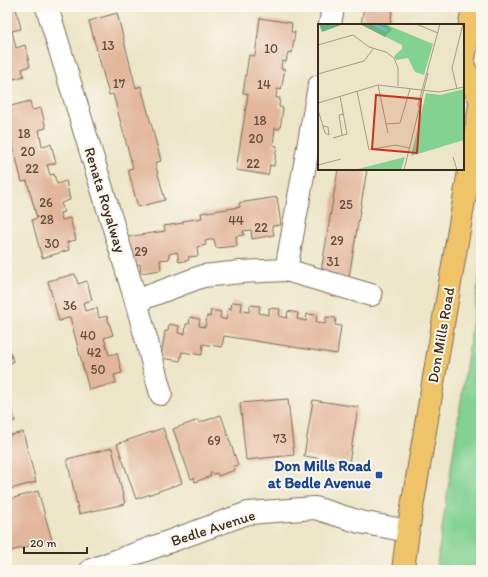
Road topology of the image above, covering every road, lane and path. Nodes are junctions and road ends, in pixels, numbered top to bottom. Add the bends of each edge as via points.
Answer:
1 (47, 7) edge
2 (333, 7) edge
3 (473, 7) edge
4 (330, 24) edge
5 (464, 58) edge
6 (464, 66) edge
7 (318, 92) edge
8 (481, 101) edge
9 (286, 270) junction
10 (371, 295) dead end
11 (136, 301) junction
12 (161, 394) dead end
13 (408, 531) junction
14 (91, 570) edge
15 (403, 570) edge

1 - 11 street, Renata Royalway
2 - 4 street
3 - 5 main road, Don Mills Road
6 - 8 main road, Don Mills Road
7 - 9 street
8 - 13 main road, Don Mills Road
9 - 10 street
9 - 11 street via 202,276
11 - 12 street, Renata Royalway
13 - 14 street, Bedle Avenue via 360,522 316,508 248,513
13 - 15 main road, Don Mills Road

